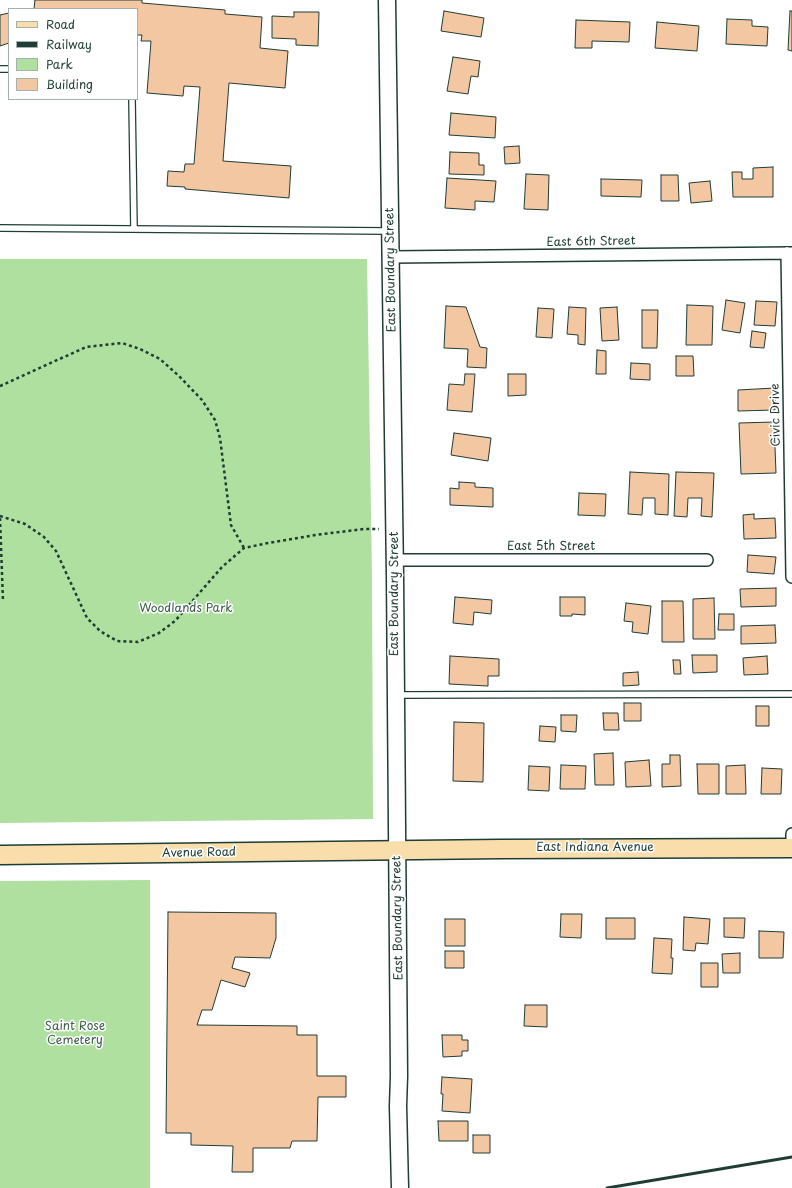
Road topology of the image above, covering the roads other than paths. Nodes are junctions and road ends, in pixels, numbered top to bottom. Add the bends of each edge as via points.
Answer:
1 (387, 0) edge
2 (132, 100) edge
3 (0, 228) edge
4 (134, 229) junction
5 (391, 232) junction
6 (789, 253) edge
7 (391, 257) junction
8 (395, 560) junction
9 (707, 560) dead end
10 (792, 577) edge
11 (792, 694) edge
12 (395, 695) junction
13 (792, 834) edge
14 (792, 848) edge
15 (397, 851) junction
16 (0, 855) edge
17 (400, 1188) edge

1 - 5 street, East Boundary Street
2 - 4 lane
3 - 4 lane
4 - 5 lane
5 - 7 street, East Boundary Street
6 - 7 street, East 6th Street
6 - 10 street, Civic Drive
7 - 8 street, East Boundary Street
8 - 9 street, East 5th Street
8 - 12 street, East Boundary Street
11 - 12 lane
12 - 15 street, East Boundary Street
13 - 14 street
14 - 15 main road, East Indiana Avenue
15 - 16 main road, Avenue Road
15 - 17 street, East Boundary Street

